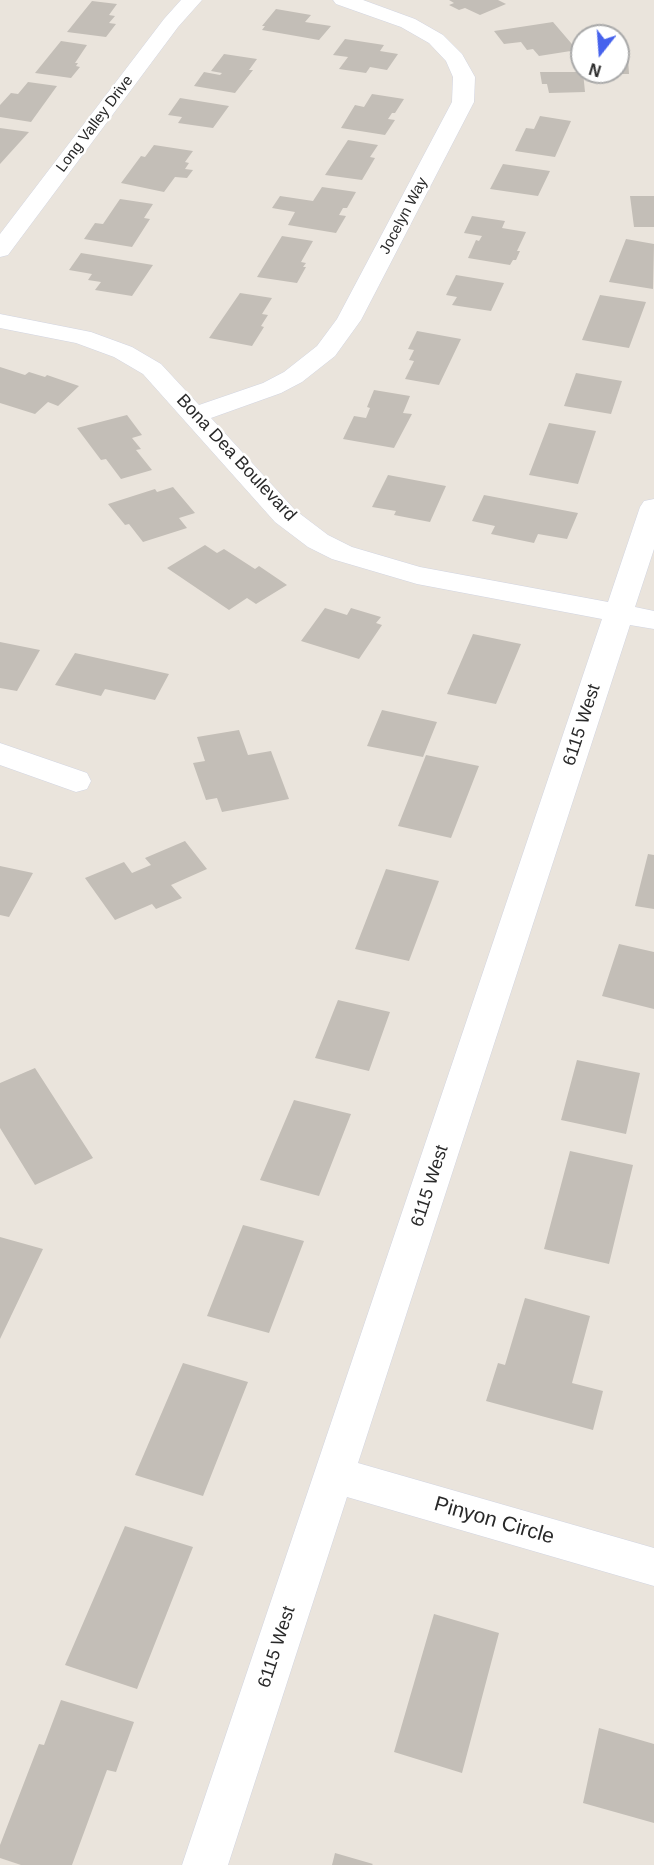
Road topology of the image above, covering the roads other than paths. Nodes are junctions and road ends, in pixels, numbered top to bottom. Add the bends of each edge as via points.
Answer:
1 (192, 0) edge
2 (343, 0) edge
3 (0, 250) edge
4 (0, 321) edge
5 (195, 415) junction
6 (654, 507) edge
7 (619, 613) junction
8 (654, 620) edge
9 (0, 754) edge
10 (76, 781) dead end
11 (334, 1475) junction
12 (654, 1567) edge
13 (205, 1865) edge

1 - 3 street, Long Valley Drive
2 - 5 street, Jocelyn Way via 408,23 436,39 455,58 464,77 463,102 349,320 326,351 272,388
4 - 5 street, Bona Dea Boulevard via 82,337 123,352 152,369
5 - 7 street, Bona Dea Boulevard via 285,516 318,542 417,575
6 - 7 street, 6115 West
7 - 8 street, Bona Dea Boulevard
7 - 11 street, 6115 West
9 - 10 street
11 - 12 street, Pinyon Circle
11 - 13 street, 6115 West

